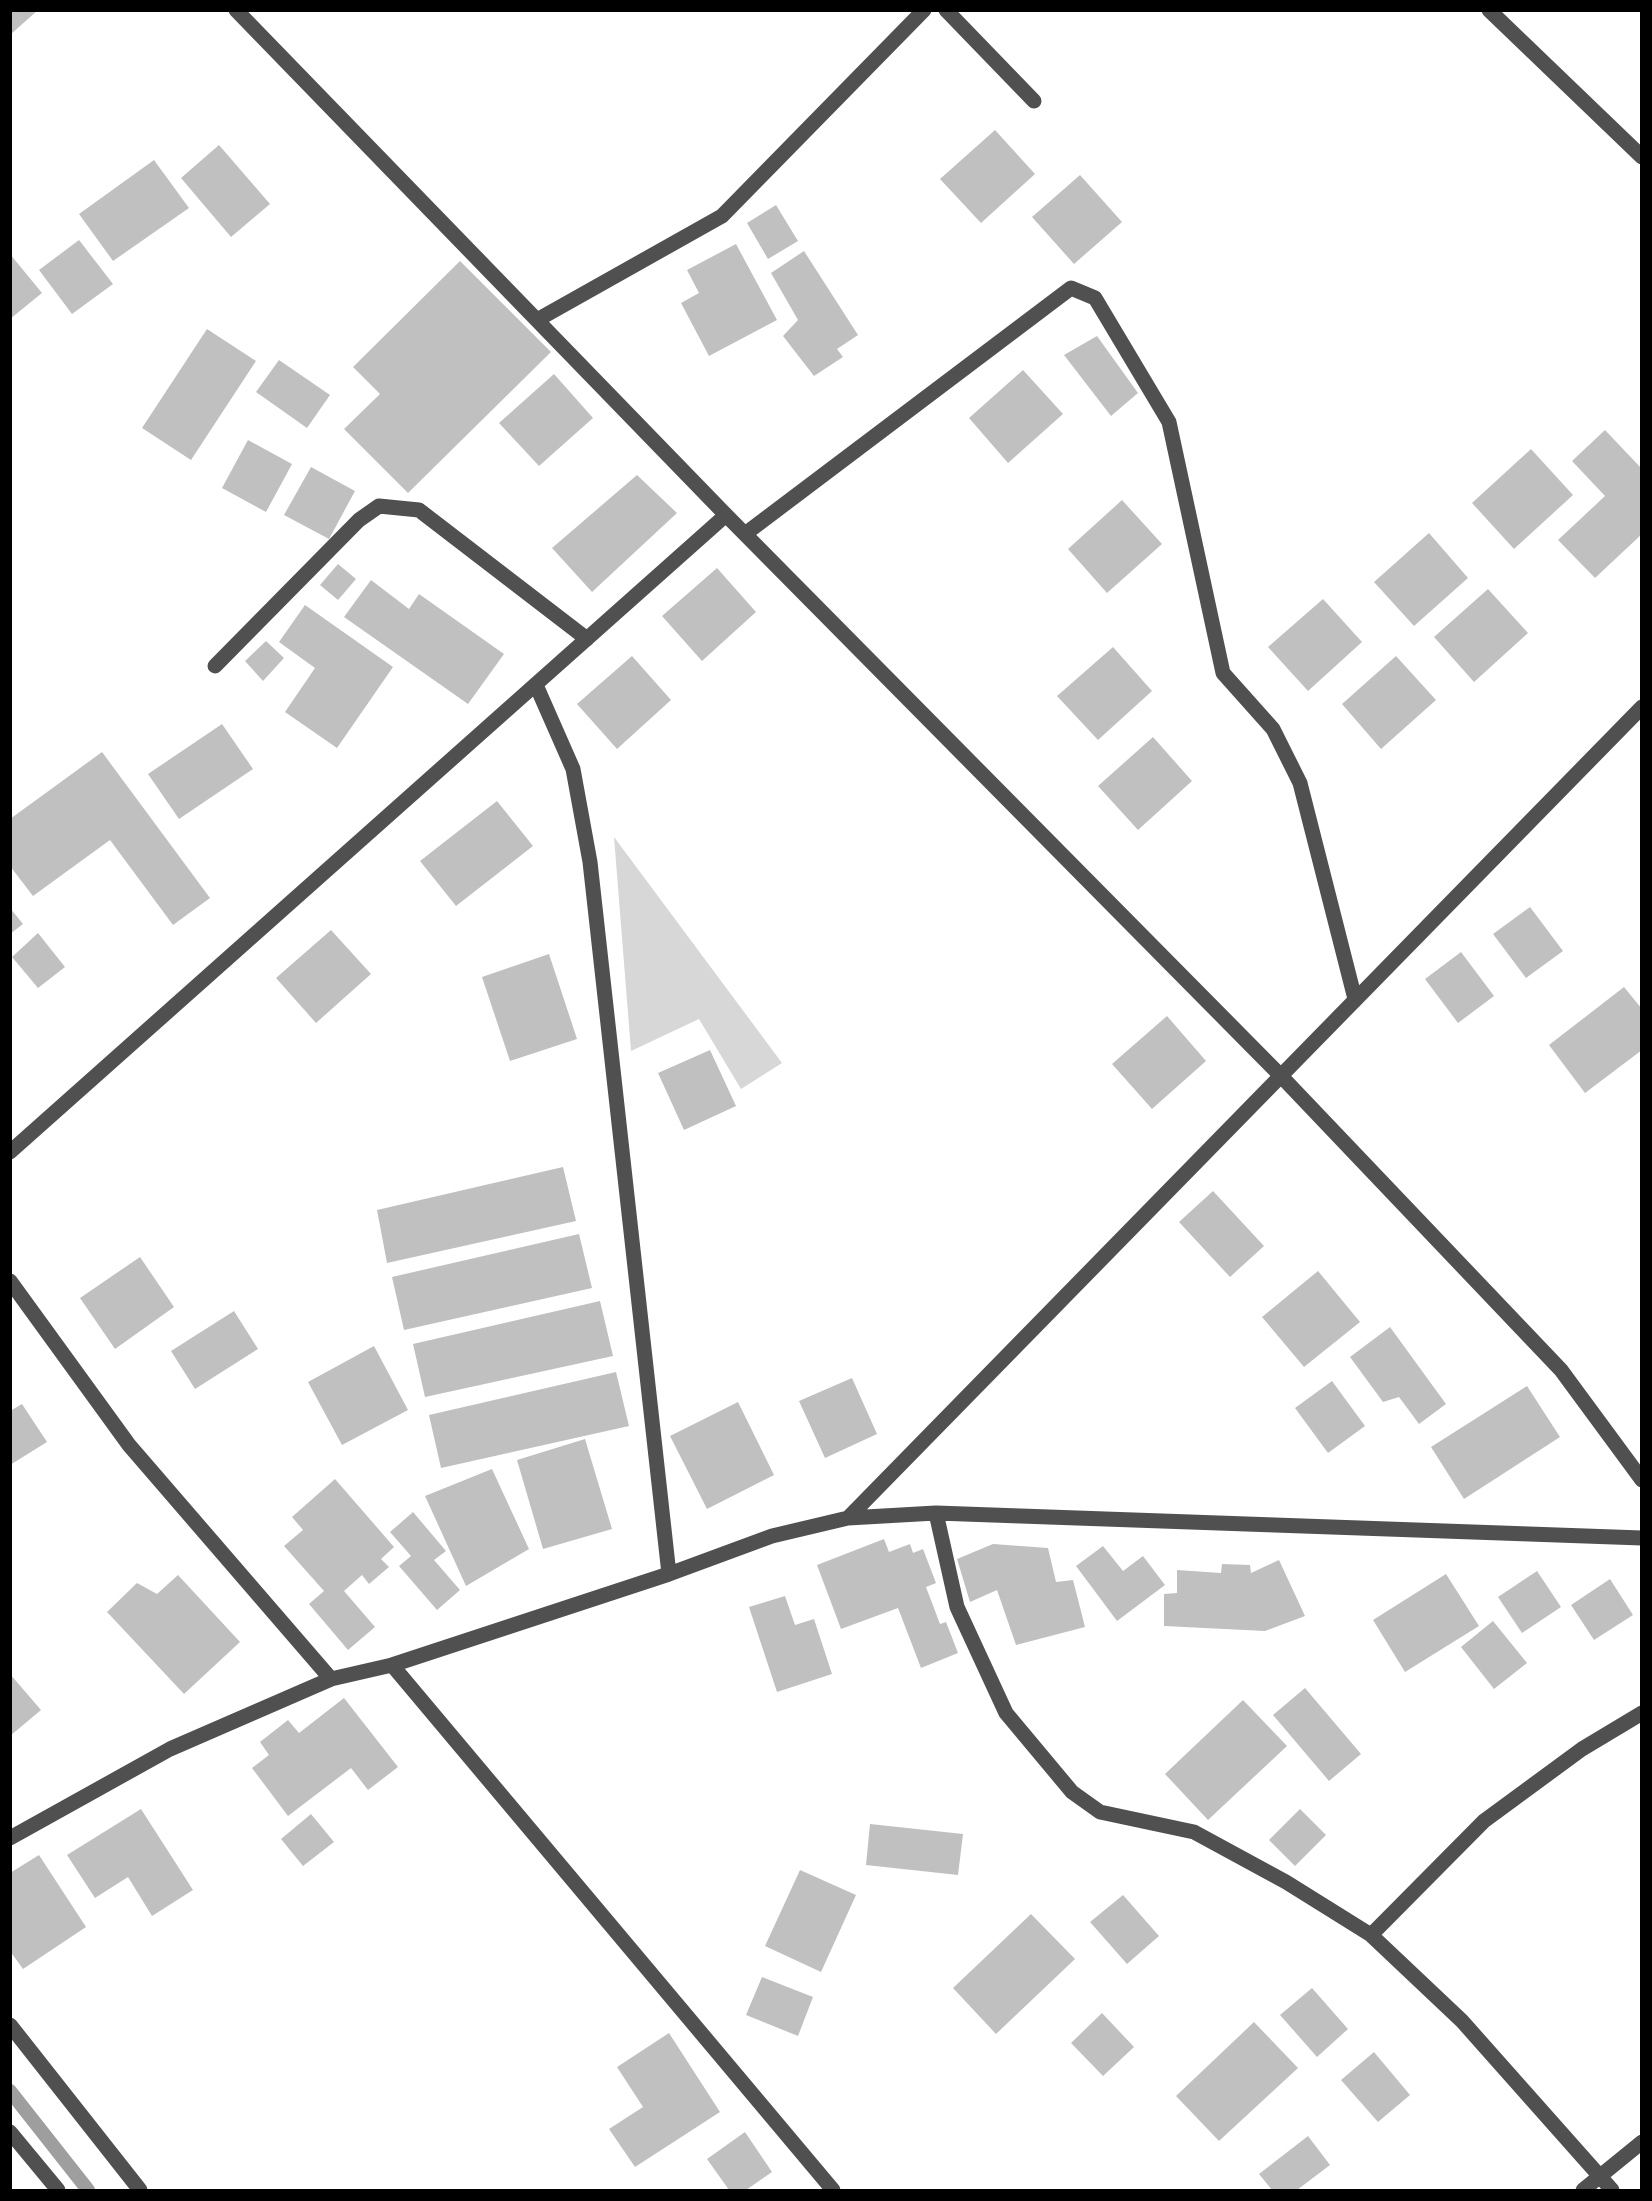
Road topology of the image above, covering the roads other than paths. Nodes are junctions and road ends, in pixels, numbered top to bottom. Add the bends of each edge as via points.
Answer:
1 (236, 10) edge
2 (924, 10) edge
3 (946, 10) edge
4 (1489, 10) edge
5 (1034, 101) dead end
6 (1641, 157) edge
7 (537, 320) junction
8 (726, 515) junction
9 (745, 534) junction
10 (587, 639) junction
11 (215, 666) dead end
12 (536, 685) junction
13 (1641, 707) edge
14 (1355, 999) junction
15 (1281, 1076) junction
16 (10, 1152) edge
17 (10, 1281) edge
18 (1641, 1480) edge
19 (936, 1513) junction
20 (848, 1518) junction
21 (1641, 1538) edge
22 (669, 1574) junction
23 (392, 1665) junction
24 (331, 1679) junction
25 (1641, 1713) edge
26 (10, 1838) edge
27 (1371, 1935) junction
28 (10, 2025) edge
29 (10, 2132) edge
30 (1641, 2142) edge
31 (1600, 2176) junction
32 (58, 2190) edge
33 (140, 2190) edge
34 (833, 2190) edge
35 (1583, 2190) edge
36 (1612, 2190) edge

1 - 7 street
2 - 7 street via 722,216
3 - 5 street
4 - 6 street
7 - 8 street
8 - 9 street
8 - 10 street
9 - 14 street via 1071,288 1095,298 1169,422 1223,673 1273,729 1300,783
9 - 15 street
10 - 11 street via 418,510 379,506 359,520
10 - 12 street
12 - 16 street
12 - 22 street via 573,769 590,862
13 - 14 street
14 - 15 street
15 - 18 street via 1561,1370
15 - 20 street
17 - 24 street via 129,1445
19 - 20 street
19 - 21 street
19 - 27 street via 957,1607 1006,1713 1072,1792 1100,1812 1194,1832 1286,1882
20 - 22 street via 772,1536
22 - 23 street
23 - 24 street
23 - 34 street
24 - 26 street via 170,1749
25 - 27 street via 1582,1749 1484,1821
27 - 31 street via 1462,2021
28 - 33 street
29 - 32 street
30 - 31 street
31 - 35 street
31 - 36 street

